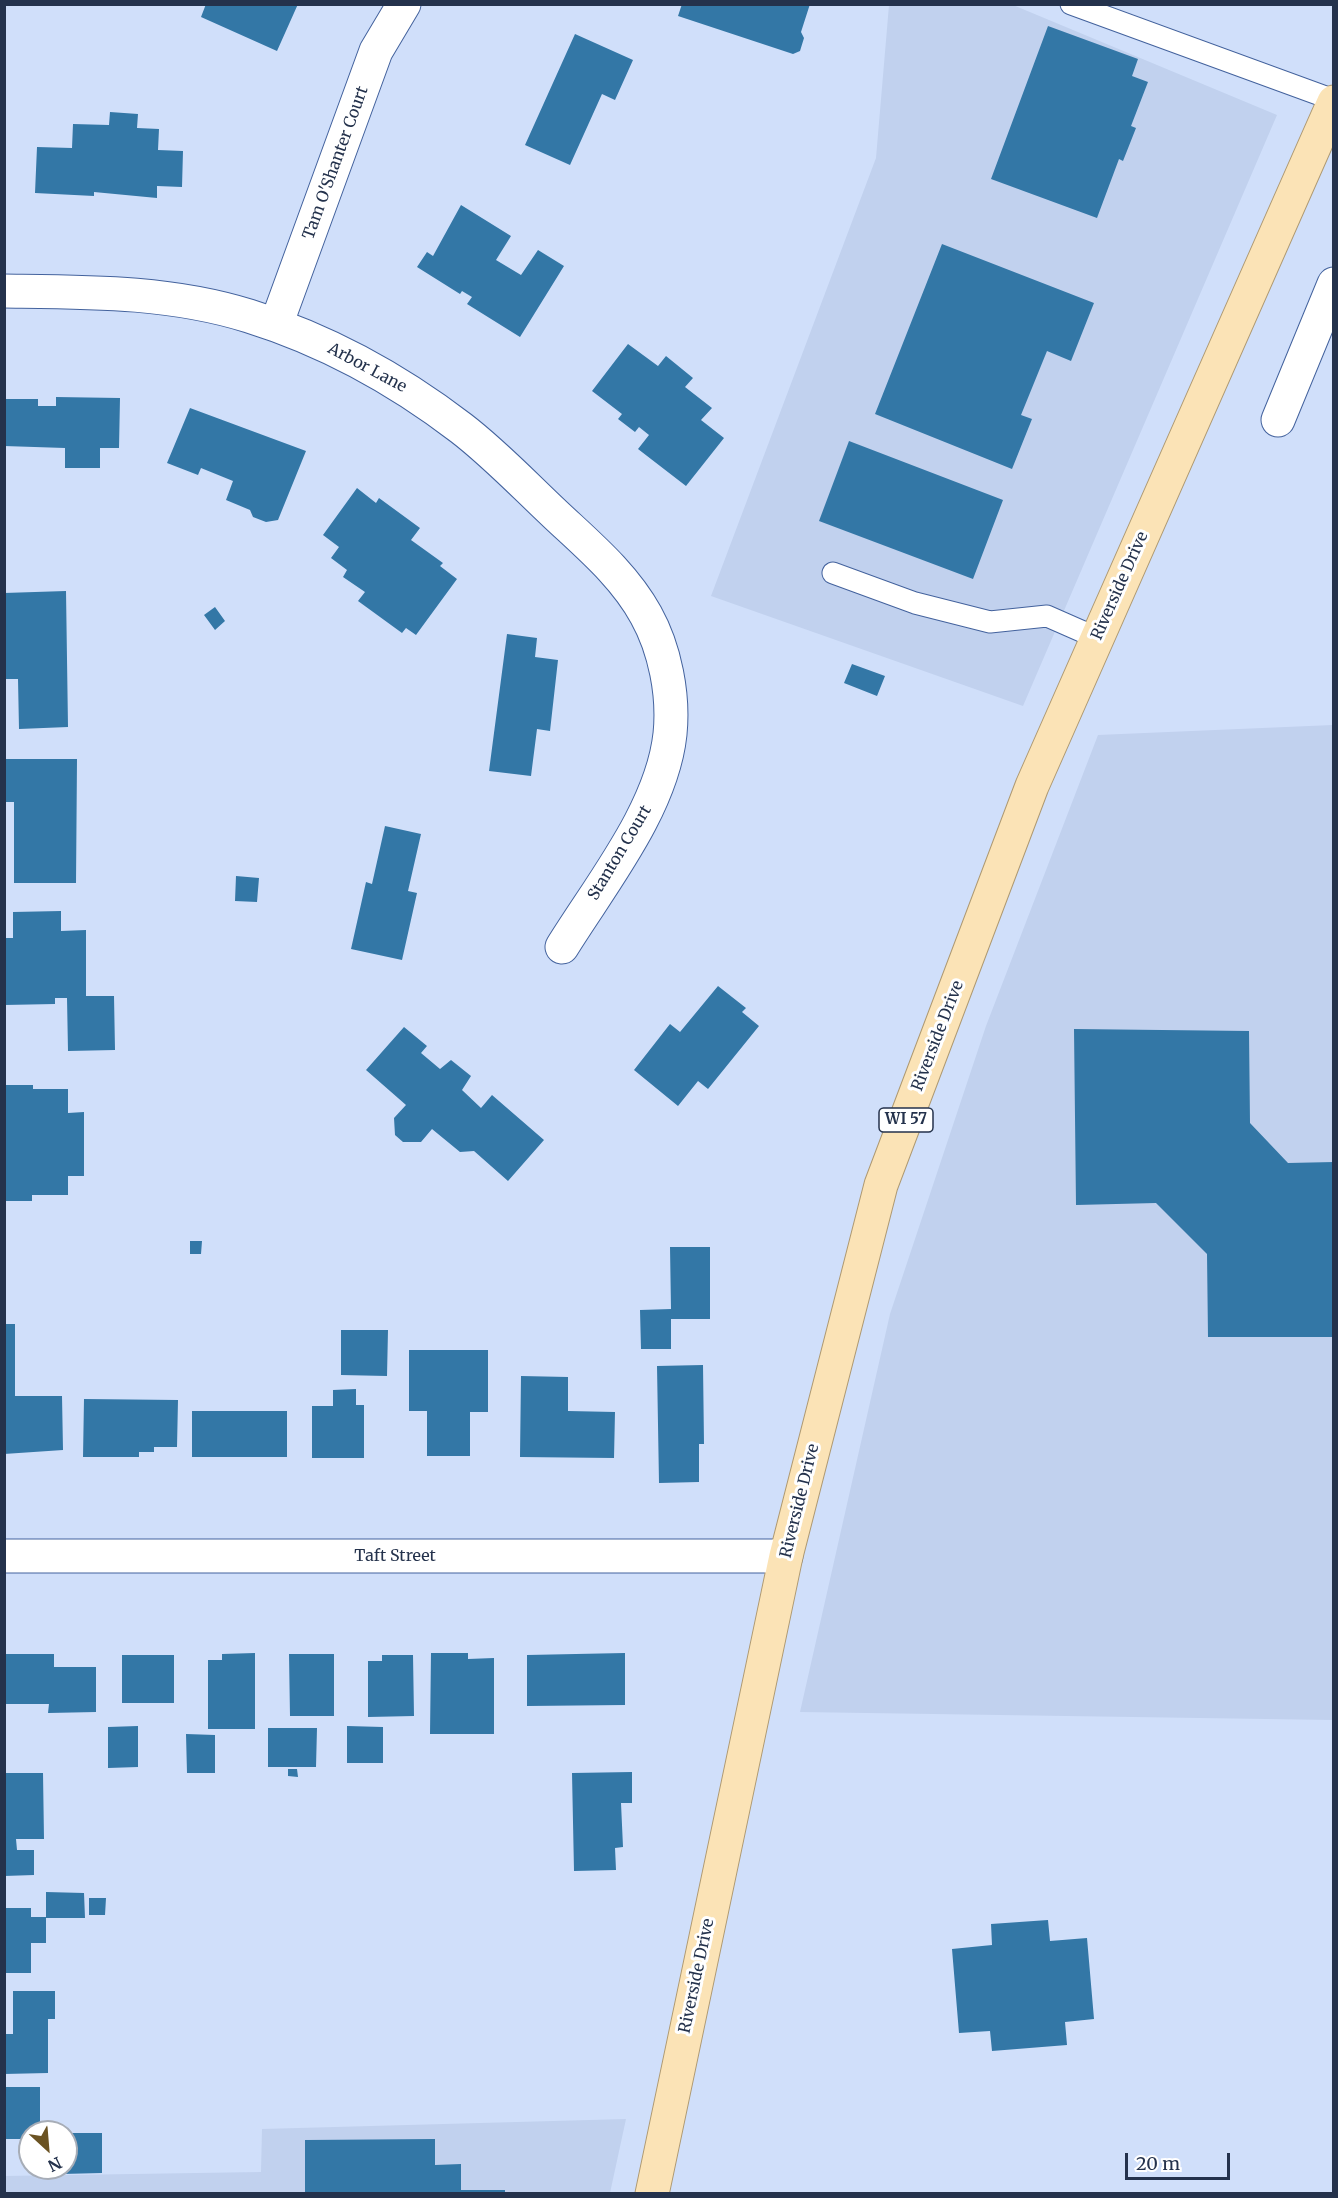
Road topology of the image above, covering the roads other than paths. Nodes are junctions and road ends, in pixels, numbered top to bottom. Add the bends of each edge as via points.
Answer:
1 (404, 4) edge
2 (1071, 4) edge
3 (1334, 101) edge
4 (1334, 284) edge
5 (4, 291) edge
6 (276, 325) junction
7 (1278, 420) dead end
8 (834, 573) dead end
9 (646, 614) joint
10 (1097, 638) junction
11 (562, 947) dead end
12 (4, 1556) edge
13 (786, 1556) junction
14 (652, 2193) edge

1 - 6 street, Tam O'Shanter Court via 376,51
2 - 3 lane
3 - 10 main road, Riverside Drive / WI 57
4 - 7 street
5 - 6 street, Arbor Lane via 118,292 183,301
6 - 9 street, Arbor Lane via 336,349 402,385 463,429 616,572
8 - 10 lane via 915,603 990,622 1047,616
9 - 11 street, Stanton Court via 660,648 669,692 670,732 664,765 649,807
10 - 13 main road, Riverside Drive / WI 57 via 1032,786 881,1185
12 - 13 street, Taft Street
13 - 14 main road, Riverside Drive / WI 57

